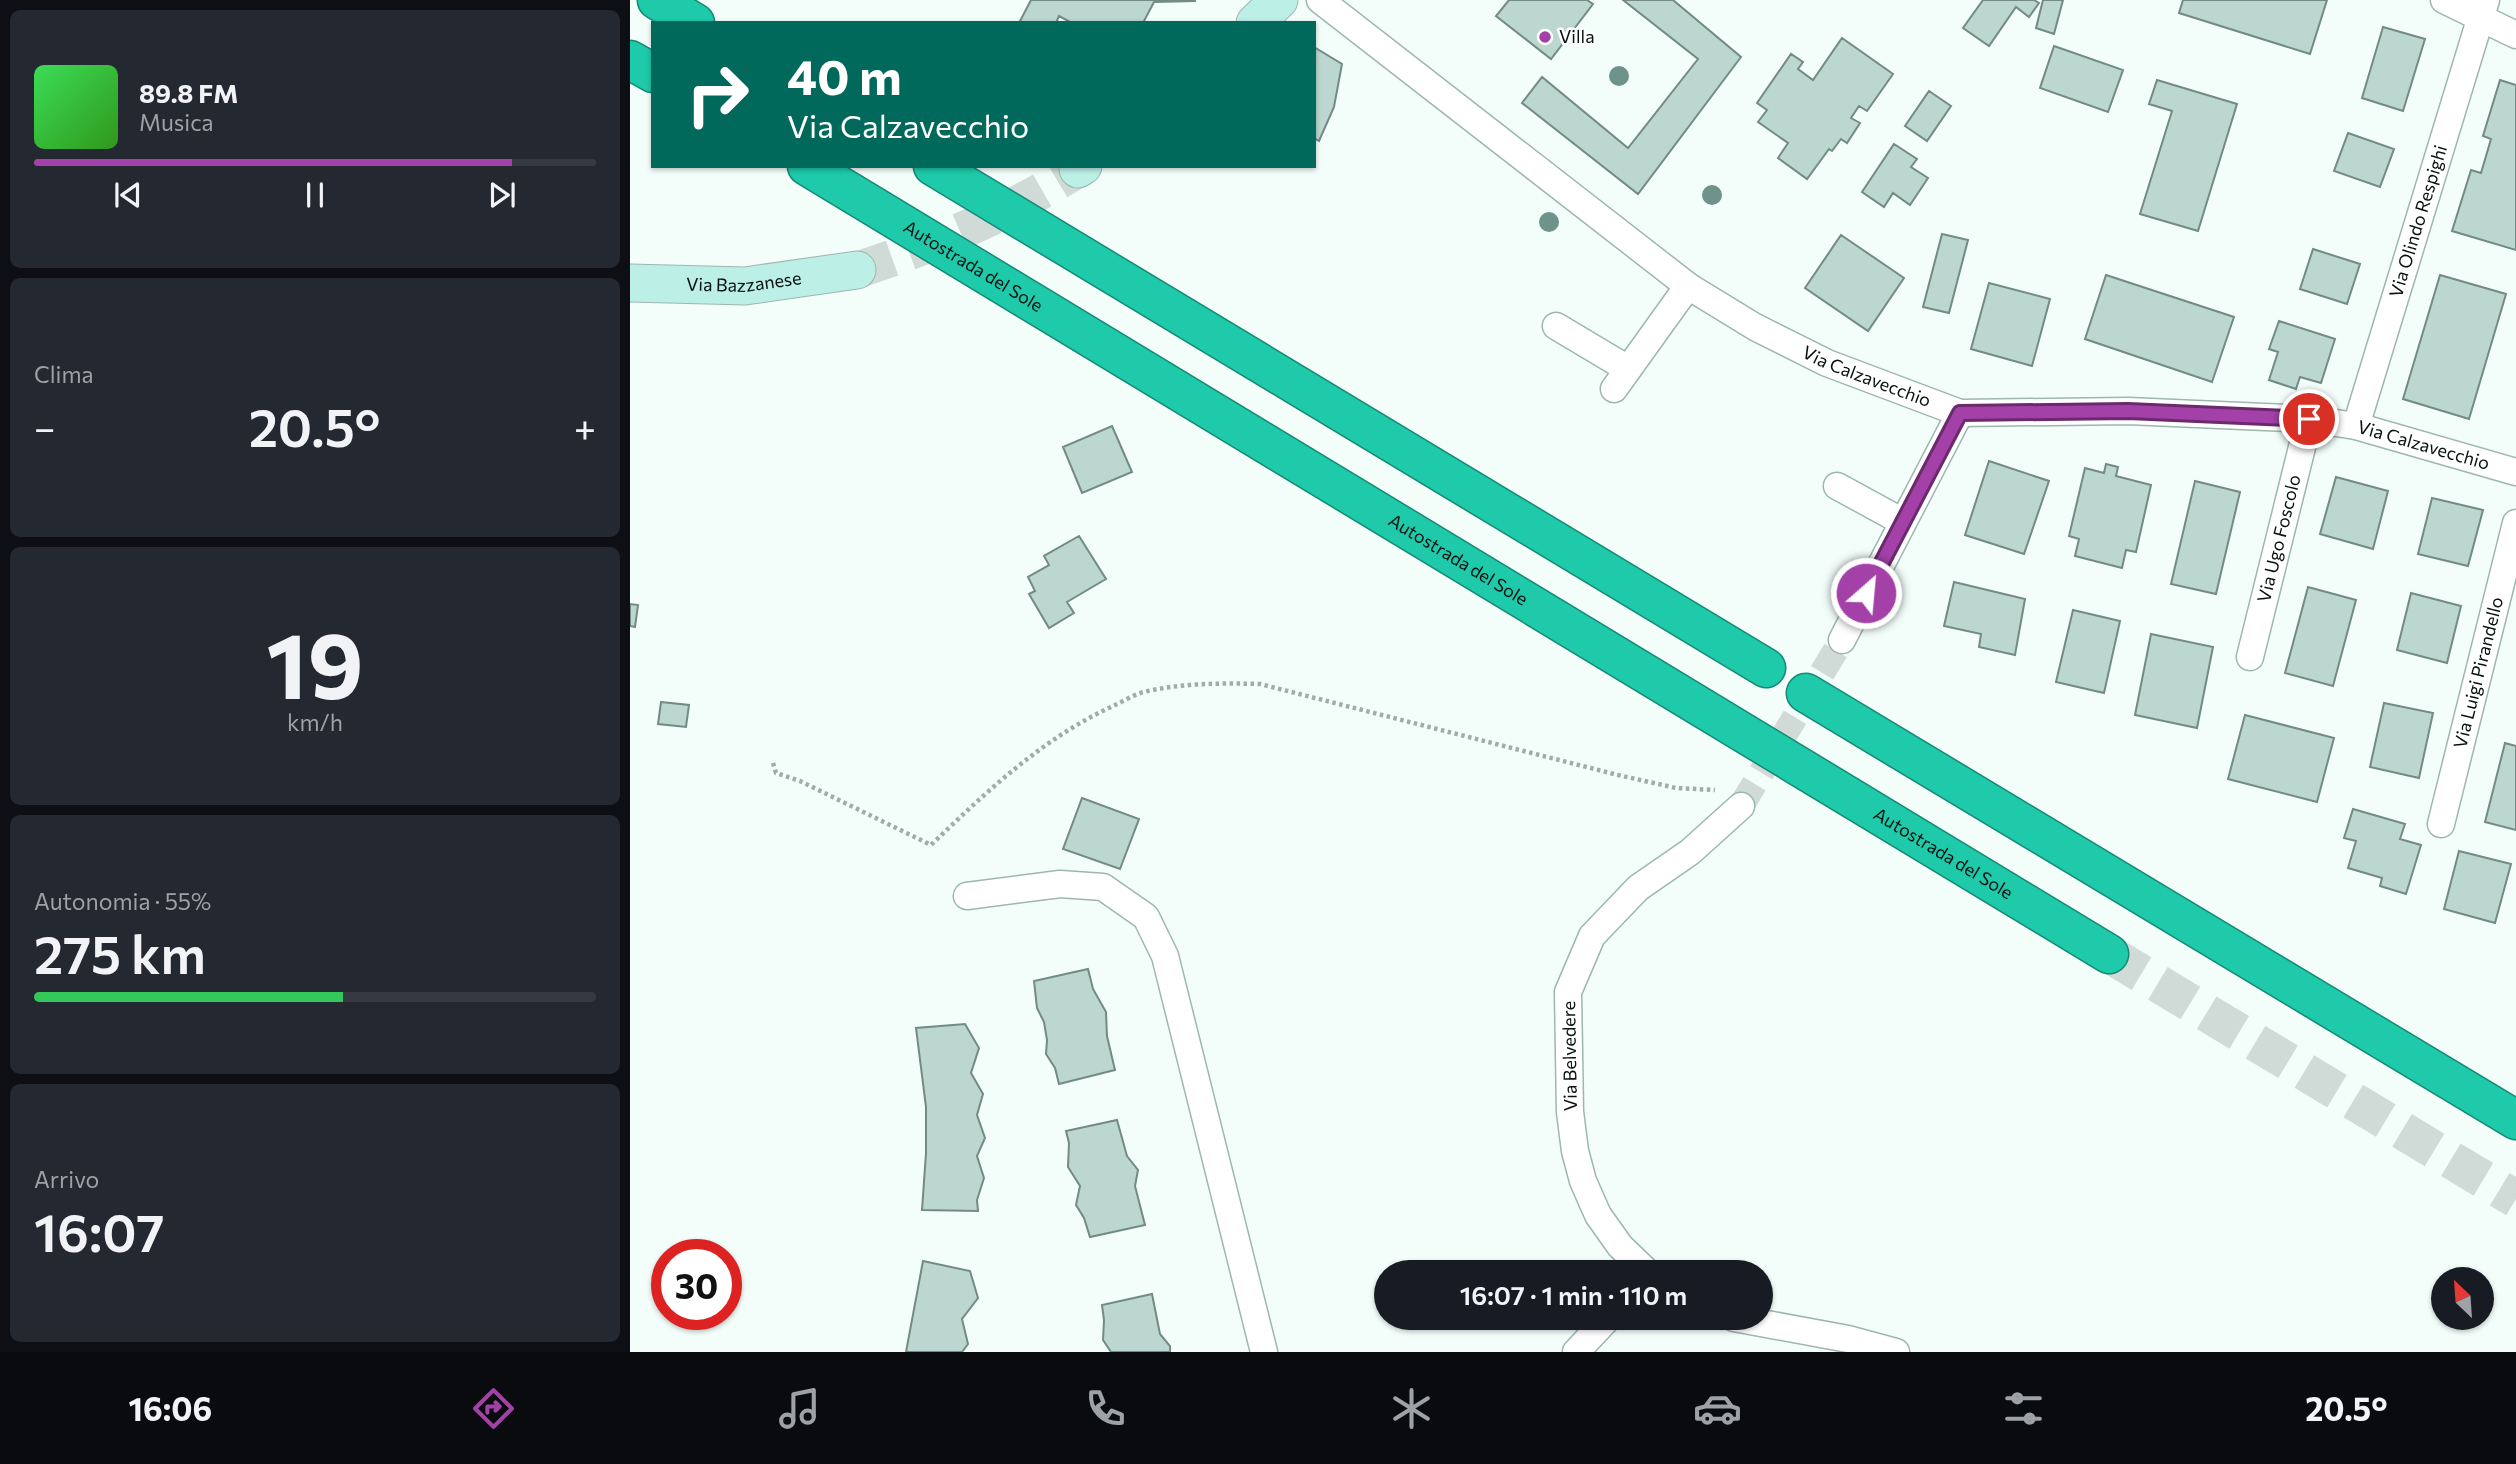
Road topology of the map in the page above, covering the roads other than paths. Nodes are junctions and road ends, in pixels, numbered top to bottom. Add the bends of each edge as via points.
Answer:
1 (657, 0) edge
2 (1279, 0) edge
3 (1320, 0) edge
4 (2444, 0) edge
5 (2483, 9) edge
6 (692, 21) edge
7 (1257, 21) edge
8 (2516, 35) edge
9 (630, 60) edge
10 (651, 73) edge
11 (810, 168) edge
12 (936, 168) edge
13 (857, 270) tunnel mouth
14 (630, 283) edge
15 (1688, 286) junction
16 (1556, 326) dead end
17 (1960, 413) junction
18 (2309, 419) junction
19 (2356, 426) junction
20 (2516, 472) edge
21 (1837, 486) dead end
22 (1903, 522) junction
23 (2516, 523) edge
24 (1842, 640) tunnel mouth
25 (2250, 657) dead end
26 (1766, 668) dead end
27 (1806, 693) dead end
28 (1741, 806) tunnel mouth
29 (2441, 824) dead end
30 (967, 895) dead end
31 (2109, 954) tunnel mouth
32 (2516, 1121) edge
33 (1635, 1260) edge
34 (1773, 1325) edge
35 (1597, 1330) edge
36 (1264, 1352) edge
37 (1576, 1352) edge
38 (1896, 1352) edge

1 - 6 highway
2 - 7 main road
3 - 15 street, Via Calzavecchio
4 - 5 street
5 - 8 street
5 - 19 street, Via Olindo Respighi
9 - 10 highway
11 - 31 highway, Autostrada del Sole
12 - 26 highway
13 - 14 main road, Via Bazzanese via 745,286
15 - 16 street via 1621,379
15 - 17 street, Via Calzavecchio via 1827,363
17 - 18 street, Via Calzavecchio via 2128,411
17 - 22 street
18 - 19 street, Via Calzavecchio
18 - 25 street, Via Ugo Foscolo
19 - 20 street, Via Calzavecchio
21 - 22 street
22 - 24 street
23 - 29 street, Via Luigi Pirandello
27 - 32 highway
28 - 33 street, Via Belvedere via 1690,852 1638,888 1592,936 1569,992 1570,1112 1575,1151 1598,1215
30 - 36 street via 1060,884 1103,887 1146,917 1165,956
34 - 38 street
35 - 37 street

